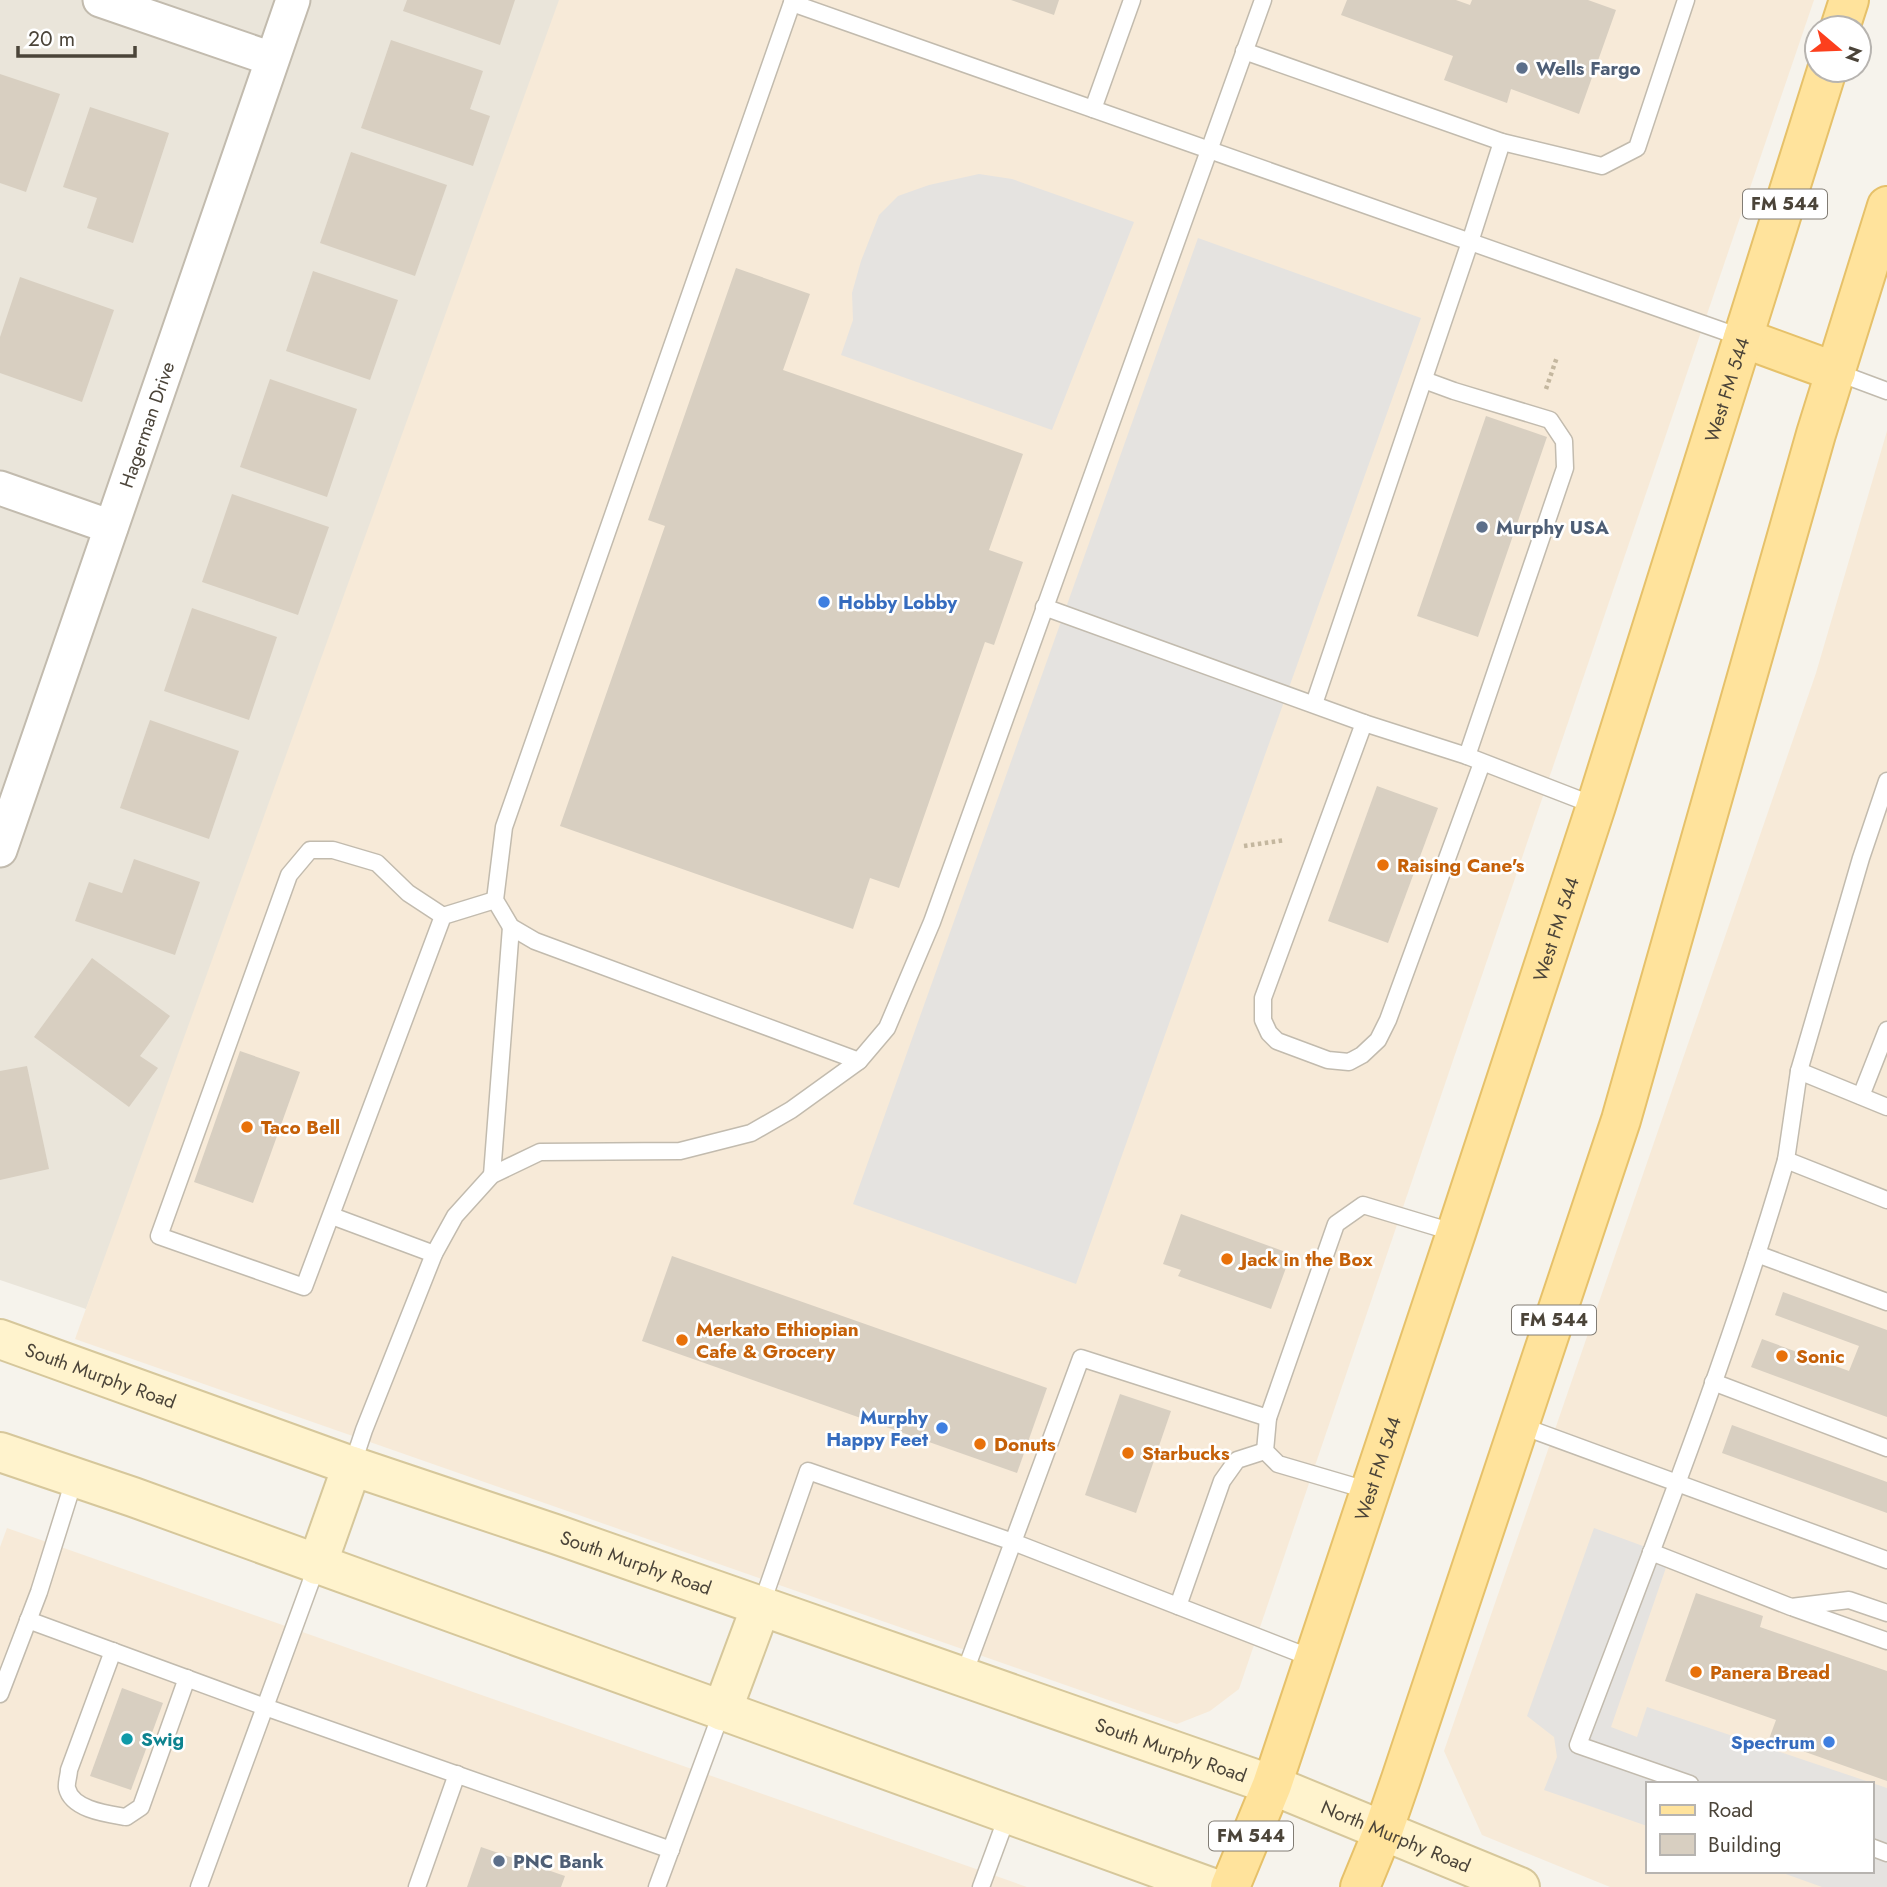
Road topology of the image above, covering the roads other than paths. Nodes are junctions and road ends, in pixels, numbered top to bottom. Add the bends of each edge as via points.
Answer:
1 (100, 0) edge
2 (293, 0) edge
3 (1132, 0) edge
4 (1263, 0) edge
5 (1686, 0) edge
6 (793, 2) edge
7 (1244, 51) junction
8 (272, 59) junction
9 (1823, 84) edge
10 (1093, 109) junction
11 (1502, 142) junction
12 (1208, 149) junction
13 (1887, 206) edge
14 (1470, 242) junction
15 (1743, 338) junction
16 (1836, 372) junction
17 (1424, 380) junction
18 (1887, 391) edge
19 (0, 488) edge
20 (111, 527) junction
21 (1044, 607) junction
22 (1314, 704) junction
23 (1364, 723) junction
24 (1466, 756) junction
25 (1482, 763) junction
26 (1887, 781) edge
27 (1596, 806) junction
28 (0, 850) edge
29 (495, 900) junction
30 (443, 916) junction
31 (511, 927) junction
32 (1887, 1030) edge
33 (859, 1061) junction
34 (1799, 1071) junction
35 (1861, 1096) junction
36 (1887, 1107) edge
37 (1786, 1160) junction
38 (492, 1175) junction
39 (1887, 1200) edge
40 (332, 1216) junction
41 (1457, 1233) junction
42 (434, 1254) junction
43 (1757, 1254) junction
44 (1887, 1302) edge
45 (0, 1339) edge
46 (1713, 1382) junction
47 (1268, 1418) junction
48 (1520, 1425) junction
49 (1887, 1448) edge
50 (1265, 1451) junction
51 (0, 1452) edge
52 (352, 1466) junction
53 (75, 1477) junction
54 (1678, 1483) junction
55 (1370, 1491) junction
56 (1013, 1542) junction
57 (1651, 1552) junction
58 (1887, 1560) edge
59 (317, 1564) junction
60 (761, 1606) junction
61 (1178, 1606) junction
62 (1791, 1607) junction
63 (1887, 1614) edge
64 (28, 1620) junction
65 (1887, 1641) edge
66 (113, 1651) junction
67 (1314, 1659) junction
68 (963, 1677) junction
69 (187, 1678) junction
70 (0, 1694) edge
71 (265, 1707) junction
72 (722, 1711) junction
73 (457, 1774) junction
74 (1684, 1782) edge
75 (1272, 1785) junction
76 (1008, 1814) junction
77 (1383, 1831) junction
78 (671, 1850) junction
79 (199, 1887) edge
80 (417, 1887) edge
81 (657, 1887) edge
82 (981, 1887) edge
83 (1210, 1887) edge
84 (1230, 1887) edge
85 (1360, 1887) edge
86 (1520, 1887) edge

1 - 8 street
2 - 8 street, Hagerman Drive
3 - 10 lane
4 - 7 lane
5 - 11 lane via 1637,148 1602,166
6 - 10 lane
6 - 29 lane via 504,827
7 - 11 lane
7 - 12 lane
8 - 20 street, Hagerman Drive
9 - 15 main road, West FM 544 / FM 544
10 - 12 lane
11 - 14 lane
12 - 14 lane
12 - 21 lane
13 - 16 main road, FM 544
14 - 15 lane
14 - 17 lane
15 - 16 main road
15 - 27 main road, West FM 544 / FM 544
16 - 18 lane
16 - 48 main road, FM 544 via 1621,1120
17 - 22 lane
17 - 24 lane via 1550,420 1564,441 1565,468
19 - 20 street
20 - 28 street, Hagerman Drive
21 - 22 lane
21 - 33 lane via 932,922 887,1028
22 - 23 lane
23 - 24 lane
23 - 25 lane via 1263,999 1262,1020 1277,1041 1328,1060 1349,1062 1378,1040
24 - 25 lane
25 - 27 lane
26 - 34 lane
27 - 41 main road, West FM 544 / FM 544
29 - 30 lane
29 - 31 lane
30 - 40 lane
30 - 40 lane via 408,893 377,863 333,850 310,850 289,876 159,1236 304,1287
31 - 33 lane via 535,941
31 - 38 lane
32 - 35 lane
33 - 38 lane via 751,1133 680,1151 540,1152
34 - 35 lane
34 - 37 lane
35 - 36 lane
37 - 39 lane
37 - 43 lane
38 - 42 lane via 455,1216
40 - 42 lane
41 - 47 lane via 1363,1205 1336,1224
41 - 55 main road, West FM 544 / FM 544
42 - 52 lane
43 - 44 lane
43 - 46 lane
45 - 52 main road, South Murphy Road
46 - 49 lane
46 - 54 lane
47 - 50 lane
47 - 56 lane via 1081,1358
48 - 54 lane
48 - 77 main road, FM 544
50 - 55 lane via 1278,1464
50 - 61 lane via 1237,1460 1222,1481
51 - 53 main road
52 - 59 main road
52 - 60 main road, South Murphy Road
53 - 59 main road
53 - 64 lane
54 - 57 lane
54 - 58 lane
55 - 67 main road, West FM 544 / FM 544
56 - 60 lane via 808,1471
56 - 61 lane
56 - 68 lane
57 - 62 lane
57 - 74 lane via 1578,1745
59 - 71 lane
59 - 72 main road
60 - 68 main road, South Murphy Road
60 - 72 main road
61 - 67 lane
62 - 63 lane via 1849,1600
62 - 65 lane
64 - 66 lane
64 - 70 lane
66 - 69 lane
66 - 69 lane via 69,1770 67,1788 74,1800 88,1807 126,1817 141,1807
67 - 75 main road, West FM 544 / FM 544
68 - 75 main road, South Murphy Road
69 - 71 lane
71 - 73 lane
71 - 79 lane
72 - 76 main road
72 - 78 lane
73 - 78 lane
73 - 80 lane
75 - 77 main road, North Murphy Road
75 - 84 main road, FM 544
76 - 82 lane
76 - 83 main road
77 - 85 main road, FM 544
77 - 86 main road, North Murphy Road
78 - 81 lane

